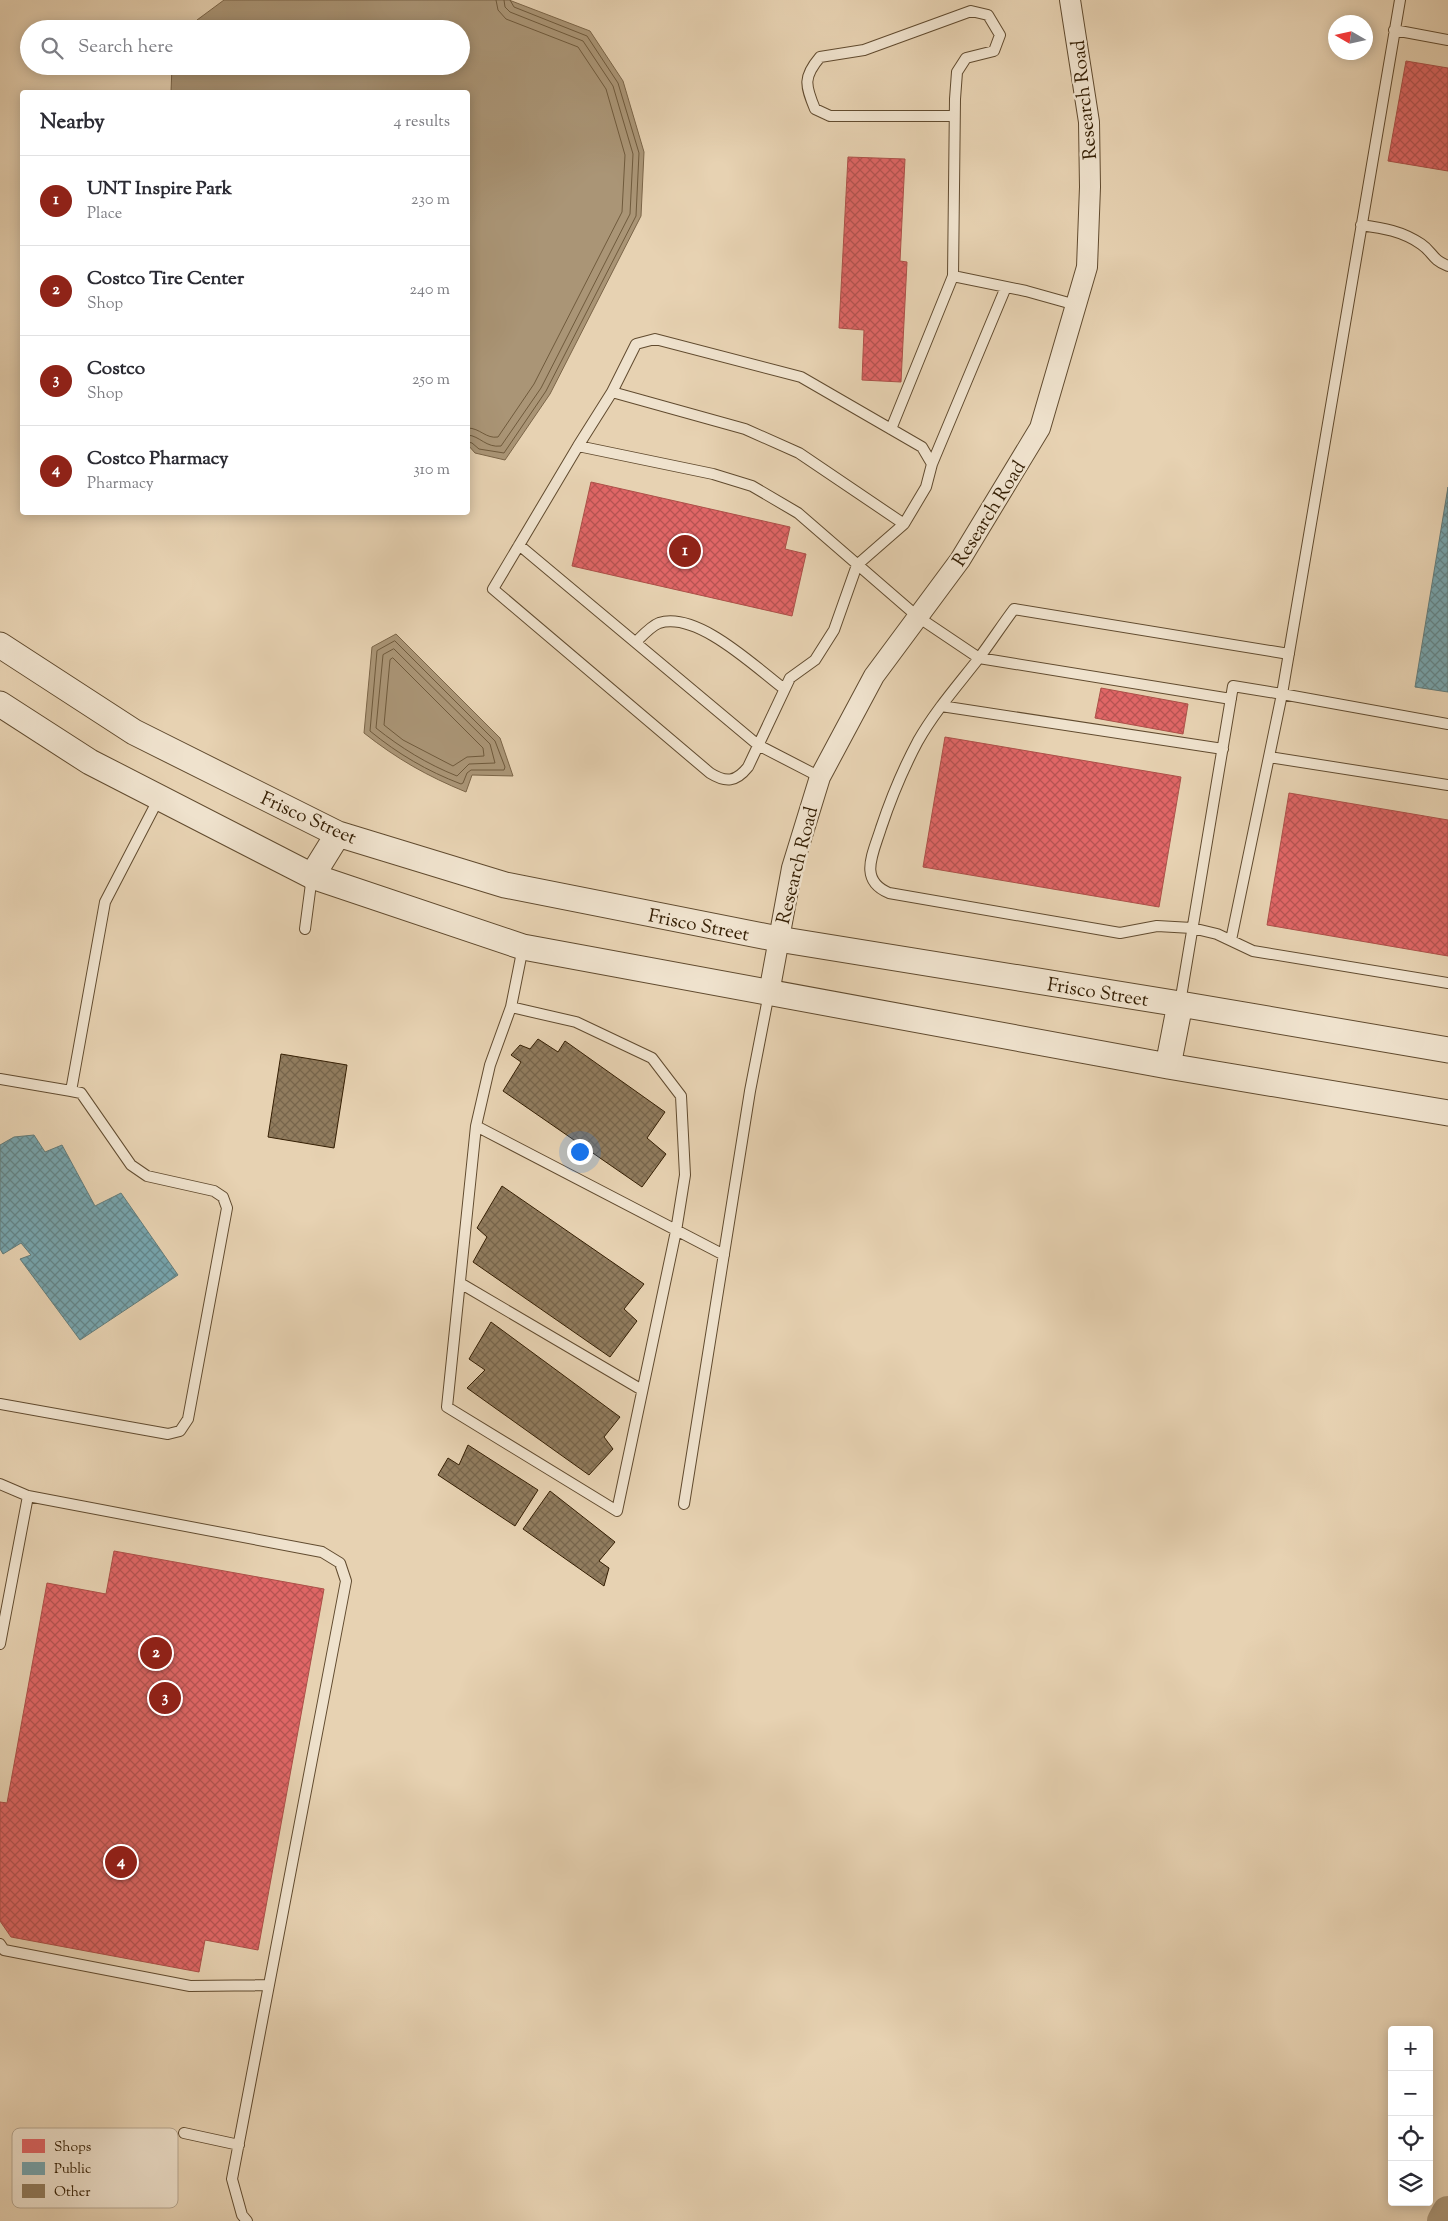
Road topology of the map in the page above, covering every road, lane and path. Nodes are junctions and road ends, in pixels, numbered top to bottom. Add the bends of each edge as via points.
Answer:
1 (1070, 0) edge
2 (1400, 0) edge
3 (1394, 30) junction
4 (1448, 40) edge
5 (954, 116) junction
6 (1361, 225) junction
7 (1448, 266) edge
8 (953, 276) junction
9 (1006, 286) junction
10 (1076, 305) junction
11 (612, 392) junction
12 (892, 429) junction
13 (578, 446) junction
14 (932, 464) junction
15 (904, 524) junction
16 (519, 545) junction
17 (857, 564) junction
18 (918, 617) junction
19 (636, 642) junction
20 (0, 645) edge
21 (1289, 654) junction
22 (979, 658) junction
23 (783, 688) junction
24 (1282, 694) junction
25 (1231, 699) junction
26 (0, 704) edge
27 (941, 706) junction
28 (1448, 724) edge
29 (758, 745) junction
30 (1223, 749) junction
31 (1269, 757) junction
32 (820, 777) junction
33 (1448, 785) edge
34 (159, 798) junction
35 (338, 834) junction
36 (312, 876) junction
37 (1192, 928) junction
38 (305, 929) dead end
39 (778, 939) junction
40 (1231, 940) junction
41 (523, 947) junction
42 (1448, 983) edge
43 (770, 993) junction
44 (1180, 1004) junction
45 (511, 1007) junction
46 (1448, 1050) edge
47 (1168, 1066) junction
48 (0, 1079) edge
49 (70, 1092) junction
50 (1448, 1113) edge
51 (476, 1126) junction
52 (676, 1231) junction
53 (724, 1255) junction
54 (460, 1283) junction
55 (642, 1390) junction
56 (0, 1404) edge
57 (0, 1484) edge
58 (28, 1496) junction
59 (684, 1504) dead end
60 (0, 1644) edge
61 (0, 1944) edge
62 (269, 1985) junction
63 (184, 2133) dead end
64 (239, 2145) junction
65 (247, 2221) edge

1 - 10 street, Research Road via 1089,122 1087,267
2 - 3 lane
3 - 4 lane
3 - 6 lane
5 - 5 lane via 957,72 966,58 994,51 1000,34 988,15 971,12 864,50 820,57 811,68 806,88 815,109 830,116
5 - 8 lane
6 - 7 lane via 1395,230 1423,245 1436,261
6 - 21 lane
8 - 9 lane
8 - 12 lane
9 - 10 lane
9 - 14 lane
10 - 18 street, Research Road via 1040,428 960,560
11 - 12 lane via 636,344 655,339 801,378
11 - 13 lane
11 - 15 lane via 744,429 799,453
12 - 14 lane via 922,447
13 - 16 lane
13 - 17 lane via 713,474 752,486 798,513
14 - 15 lane via 926,487
15 - 17 lane
16 - 19 lane
16 - 29 lane via 493,589 710,773 730,781 742,774
17 - 18 lane
17 - 23 lane via 834,630 822,651
18 - 22 lane
18 - 32 street, Research Road via 874,676
19 - 23 lane via 657,624 683,622 705,630
19 - 29 lane
20 - 35 street, Frisco Street via 134,732
21 - 22 lane via 1014,609
21 - 24 lane
22 - 25 lane
22 - 27 lane
23 - 29 lane
24 - 25 lane via 1233,686
24 - 28 lane
24 - 31 lane
25 - 30 lane
26 - 34 street via 90,762
27 - 30 lane
27 - 37 lane via 919,741 892,796 872,856 870,874 878,888 890,893 1120,933 1157,926
29 - 32 lane
30 - 37 lane
31 - 33 lane
31 - 40 lane
32 - 39 street, Research Road via 792,868
34 - 36 street
34 - 49 lane via 105,902
35 - 36 street
35 - 39 street, Frisco Street via 505,885
36 - 38 lane
36 - 41 street
37 - 40 lane
37 - 44 lane
39 - 43 street, Research Road
39 - 44 street, Frisco Street
40 - 42 lane via 1253,951
41 - 43 street
41 - 45 lane
43 - 47 street
43 - 53 lane via 750,1091
44 - 46 street, Frisco Street
44 - 47 street
45 - 51 lane via 490,1065
45 - 52 lane via 576,1022 652,1058 681,1096 685,1175
47 - 50 street
48 - 49 lane
49 - 56 lane via 81,1093 131,1165 148,1176 214,1191 223,1197 227,1208 188,1420 180,1431 168,1434
51 - 52 lane
51 - 54 lane
52 - 53 lane
52 - 55 lane
53 - 59 lane
54 - 55 lane
54 - 55 lane via 447,1407 617,1511
57 - 58 lane
58 - 60 lane
58 - 62 lane via 322,1552 340,1562 346,1581
61 - 62 lane via 4,1950 190,1986
62 - 64 lane
63 - 64 lane
64 - 65 lane via 232,2179 242,2216

